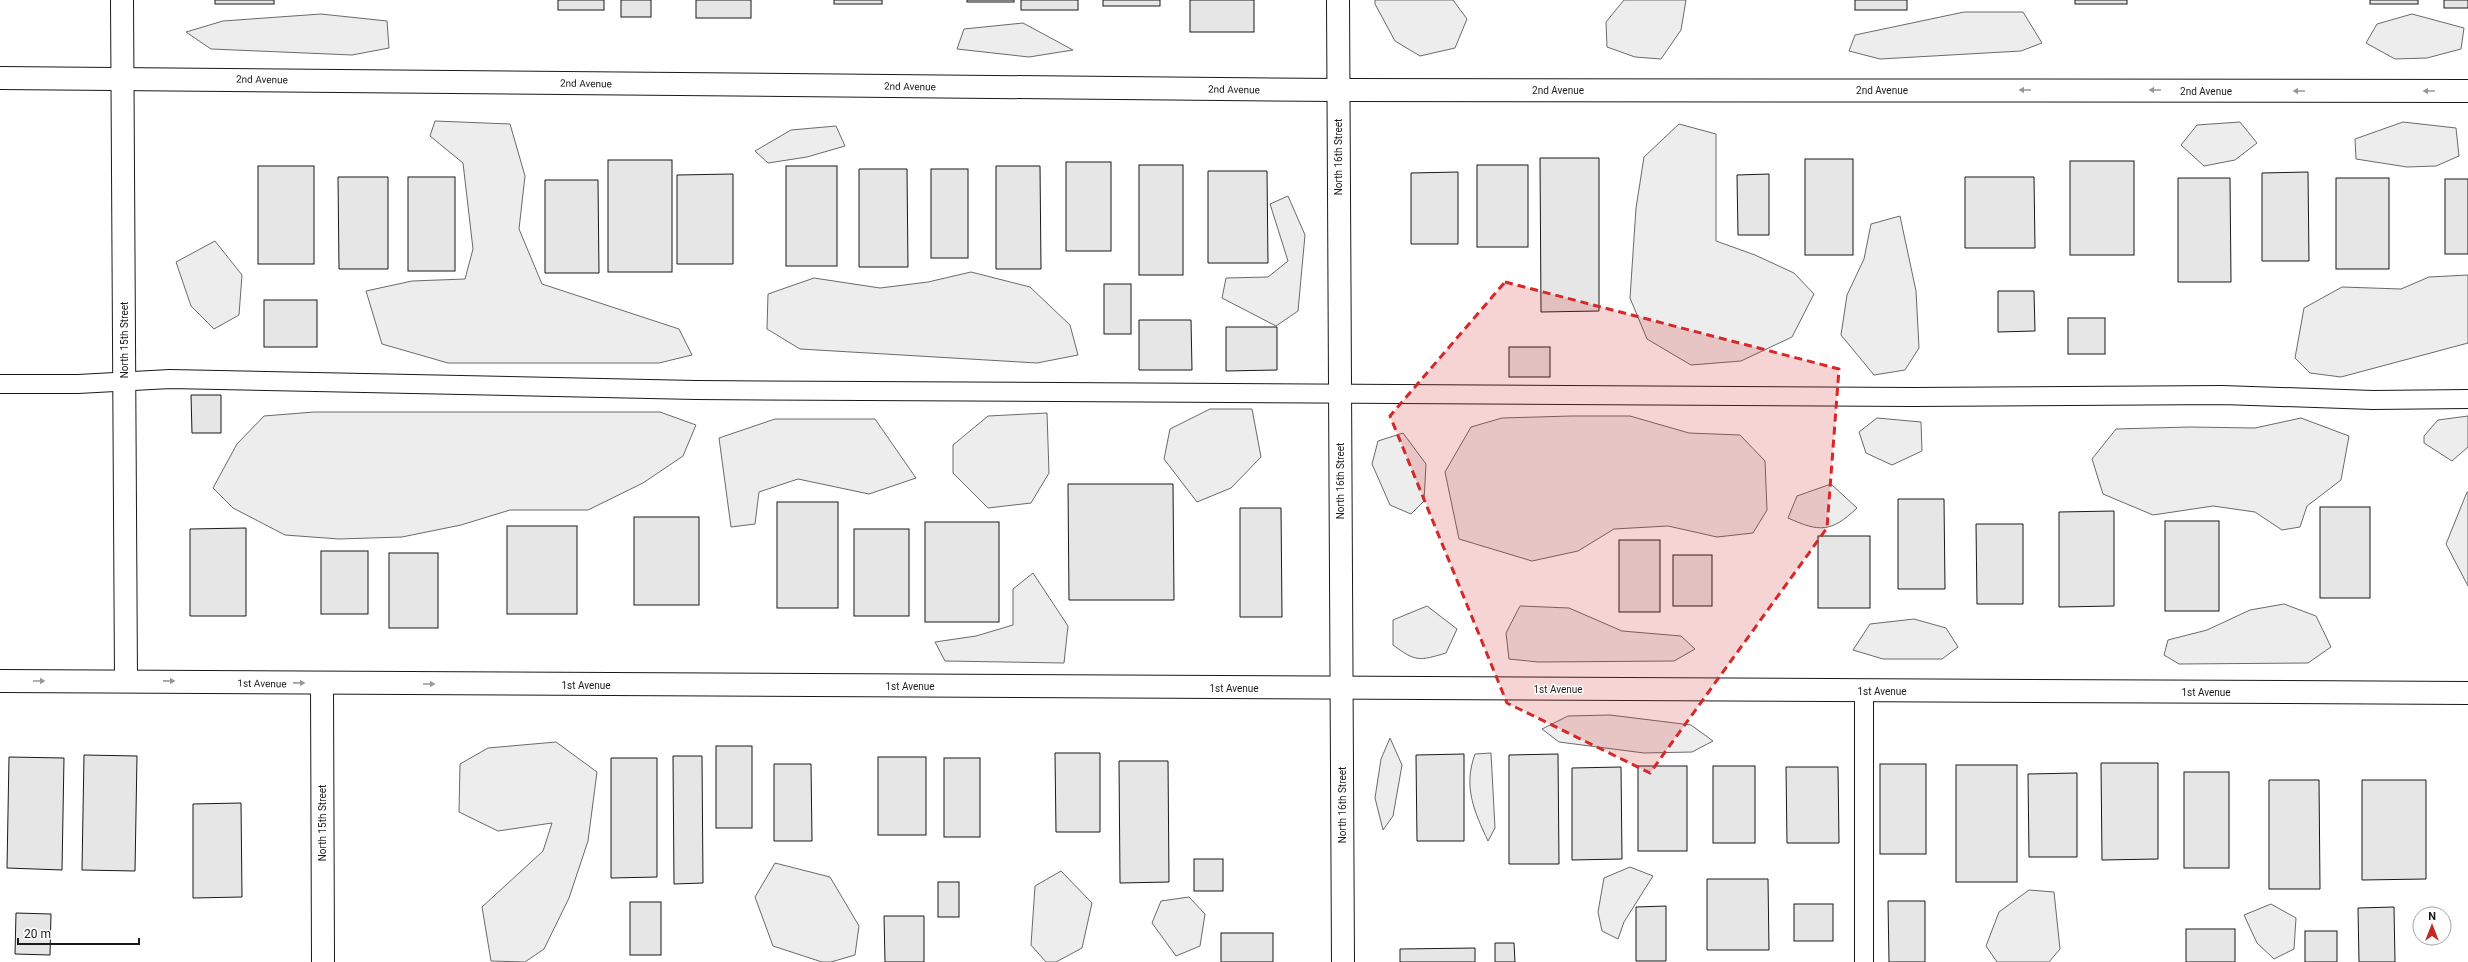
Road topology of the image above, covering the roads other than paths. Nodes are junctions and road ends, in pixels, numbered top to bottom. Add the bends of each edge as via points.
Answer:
1 (122, 0) edge
2 (1338, 0) edge
3 (0, 78) edge
4 (122, 78) junction
5 (1338, 90) junction
6 (2468, 91) edge
7 (125, 382) junction
8 (0, 384) edge
9 (1339, 394) junction
10 (2468, 399) edge
11 (0, 681) edge
12 (126, 681) junction
13 (322, 684) junction
14 (1341, 688) junction
15 (1864, 691) junction
16 (2468, 693) edge
17 (323, 962) edge
18 (1343, 962) edge
19 (1864, 962) edge

1 - 4 street, North 15th Street
2 - 5 street, North 16th Street
3 - 4 street, 2nd Avenue
4 - 5 street, 2nd Avenue
4 - 7 street, North 15th Street
6 -> 5 street, 2nd Avenue
5 - 9 street, North 16th Street
7 - 8 lane
7 - 9 lane via 170,379 696,390
7 - 12 street, North 15th Street
9 - 10 lane via 1914,397 2222,395 2373,400
9 - 14 street, North 16th Street
11 -> 12 street, 1st Avenue
12 -> 13 street, 1st Avenue
13 -> 14 street, 1st Avenue
13 - 17 street, North 15th Street
14 - 15 street, 1st Avenue
14 - 18 street, North 16th Street
15 - 16 street, 1st Avenue
15 - 19 lane

